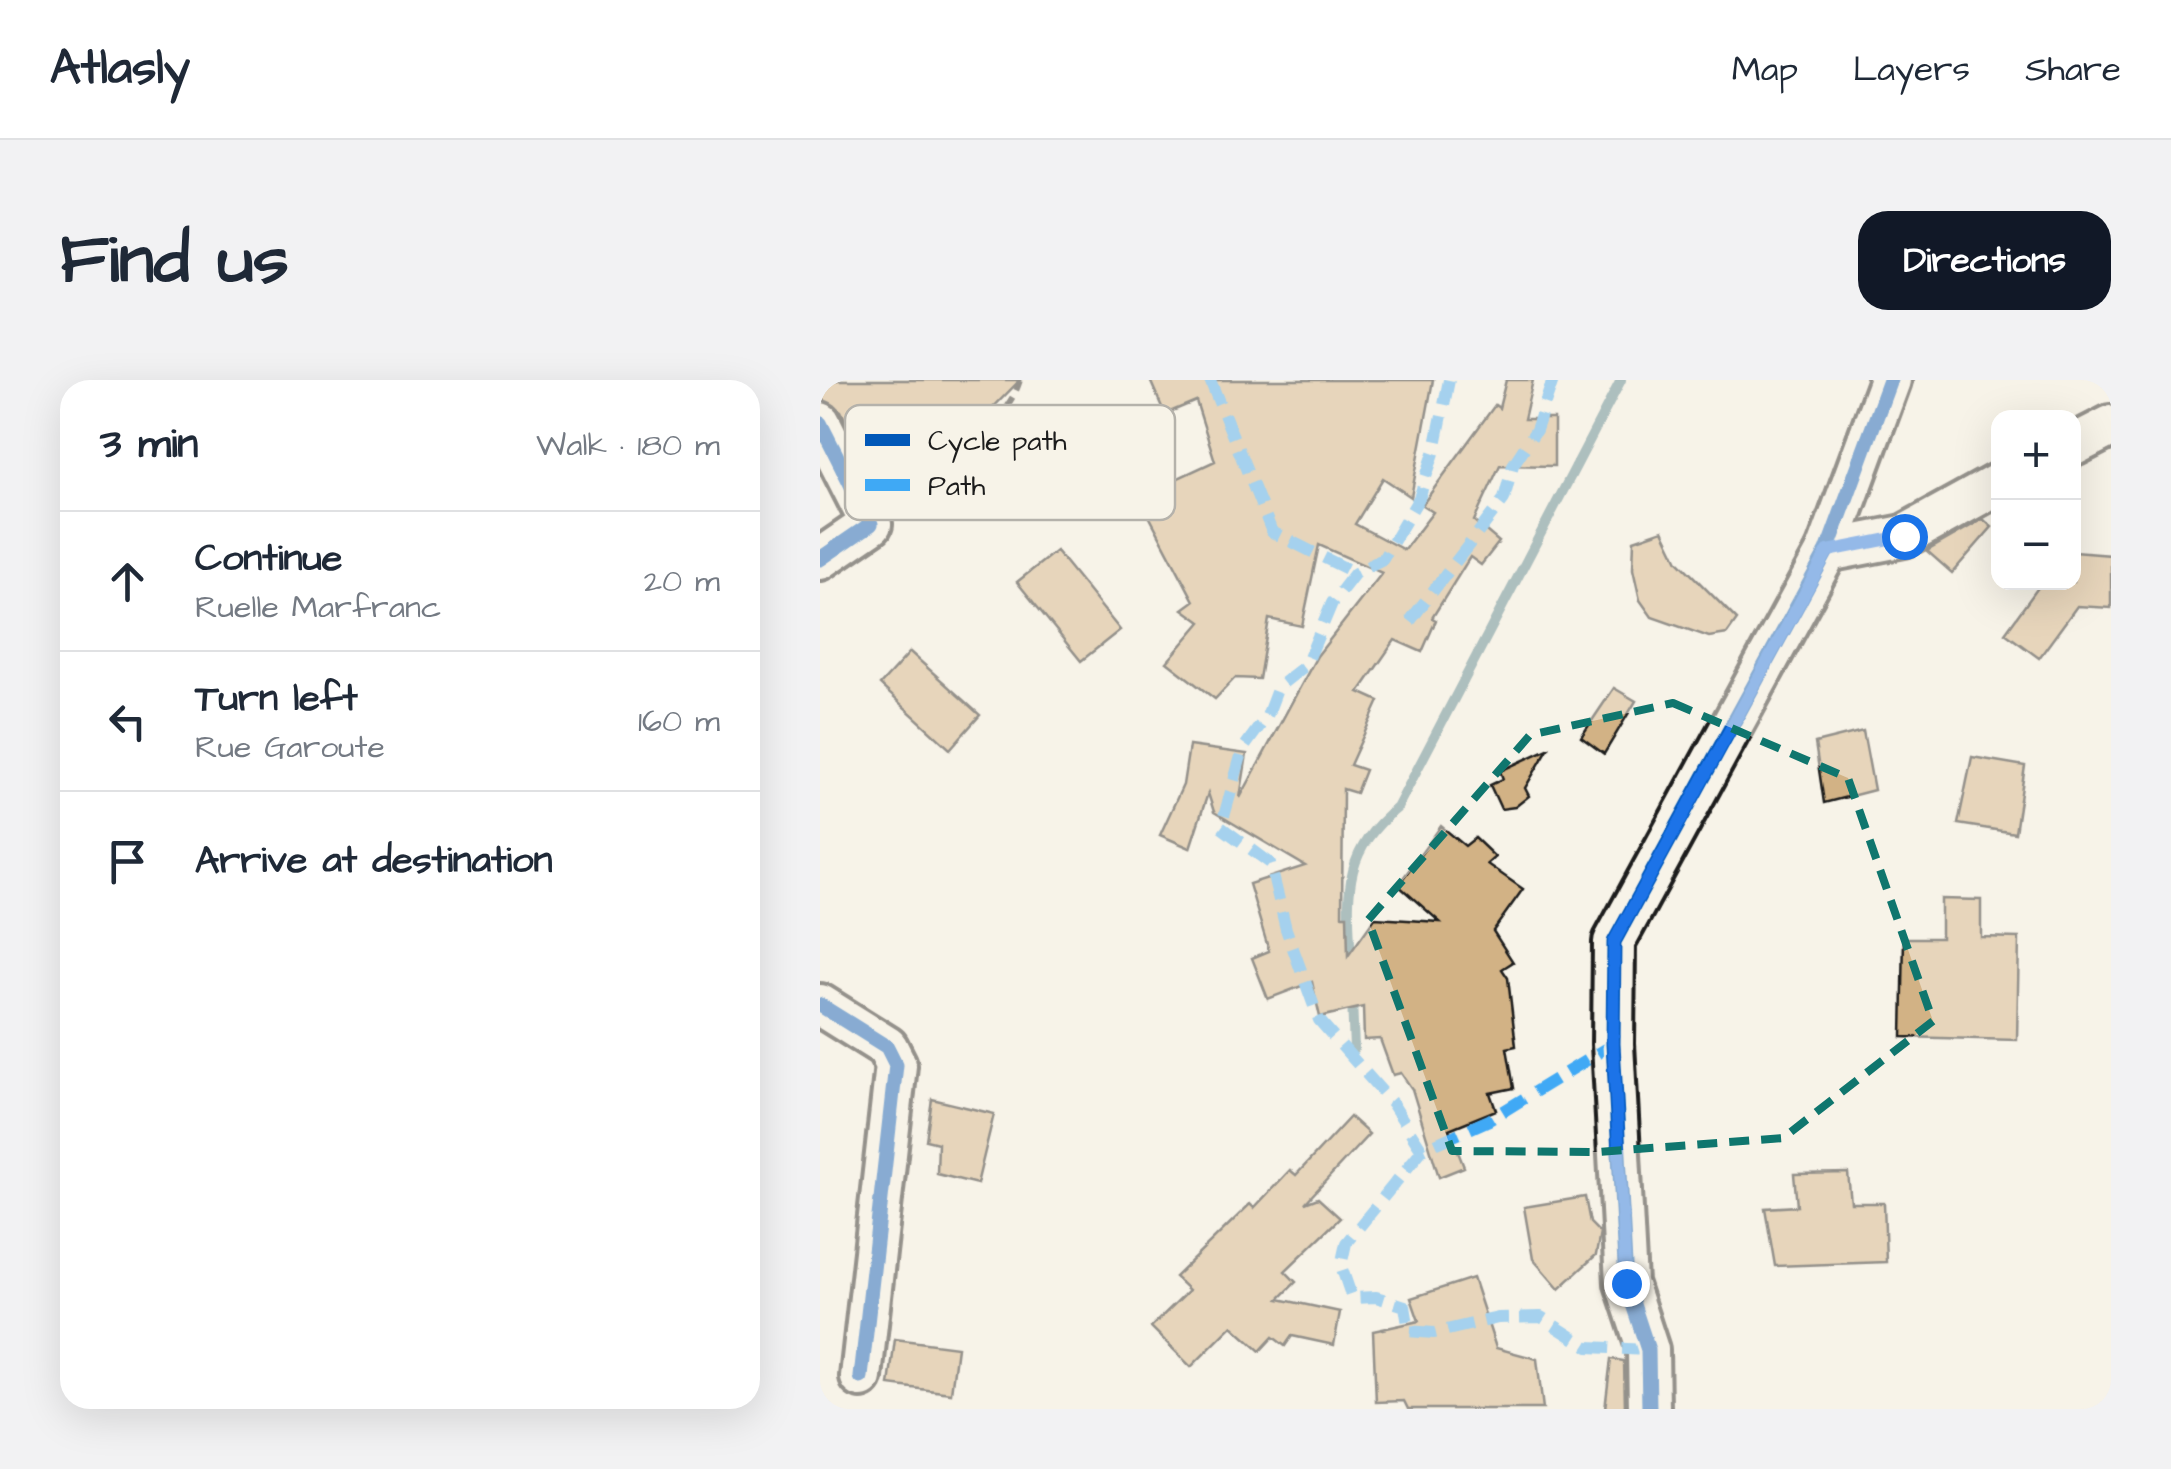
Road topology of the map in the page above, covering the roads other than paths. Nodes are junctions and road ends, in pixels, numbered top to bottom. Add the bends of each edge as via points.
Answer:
1 (1890, 380) edge
2 (820, 423) edge
3 (2111, 426) edge
4 (2081, 441) edge
5 (845, 472) edge
6 (1991, 488) edge
7 (870, 520) edge
8 (1828, 551) junction
9 (820, 559) edge
10 (820, 1005) edge
11 (861, 1377) dead end
12 (1649, 1409) edge

1 - 8 street
2 - 5 street
3 - 4 street
6 - 8 street via 1904,536
7 - 9 street
8 - 12 street via 1614,942 1626,1283 1648,1350
10 - 11 street via 887,1048 896,1066

